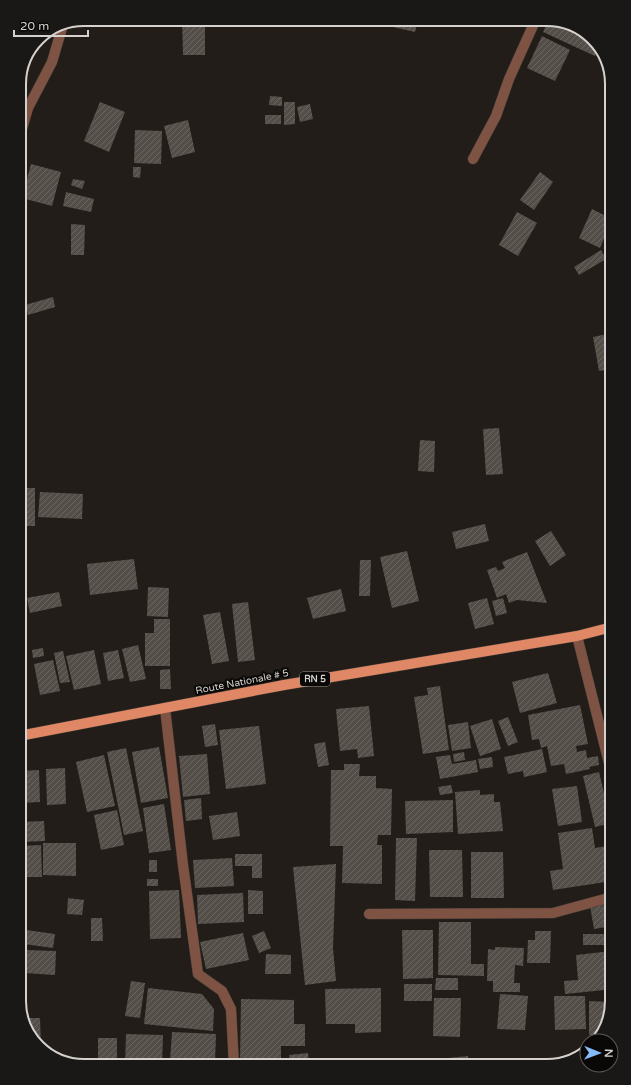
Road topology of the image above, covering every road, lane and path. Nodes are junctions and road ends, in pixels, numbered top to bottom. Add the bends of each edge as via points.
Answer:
1 (533, 26) edge
2 (61, 30) edge
3 (26, 106) edge
4 (473, 159) dead end
5 (605, 629) edge
6 (577, 636) junction
7 (165, 708) junction
8 (26, 735) edge
9 (605, 747) edge
10 (605, 900) edge
11 (369, 914) dead end
12 (234, 1059) edge

1 - 4 street via 496,116
2 - 3 street via 52,62
5 - 6 main road, Route Nationale # 5 / RN 5
6 - 7 main road, Route Nationale # 5 / RN 5 via 299,682
6 - 9 street
7 - 8 main road, Route Nationale # 5 / RN 5
7 - 12 street via 198,974 222,991 231,1009
10 - 11 street via 553,913

